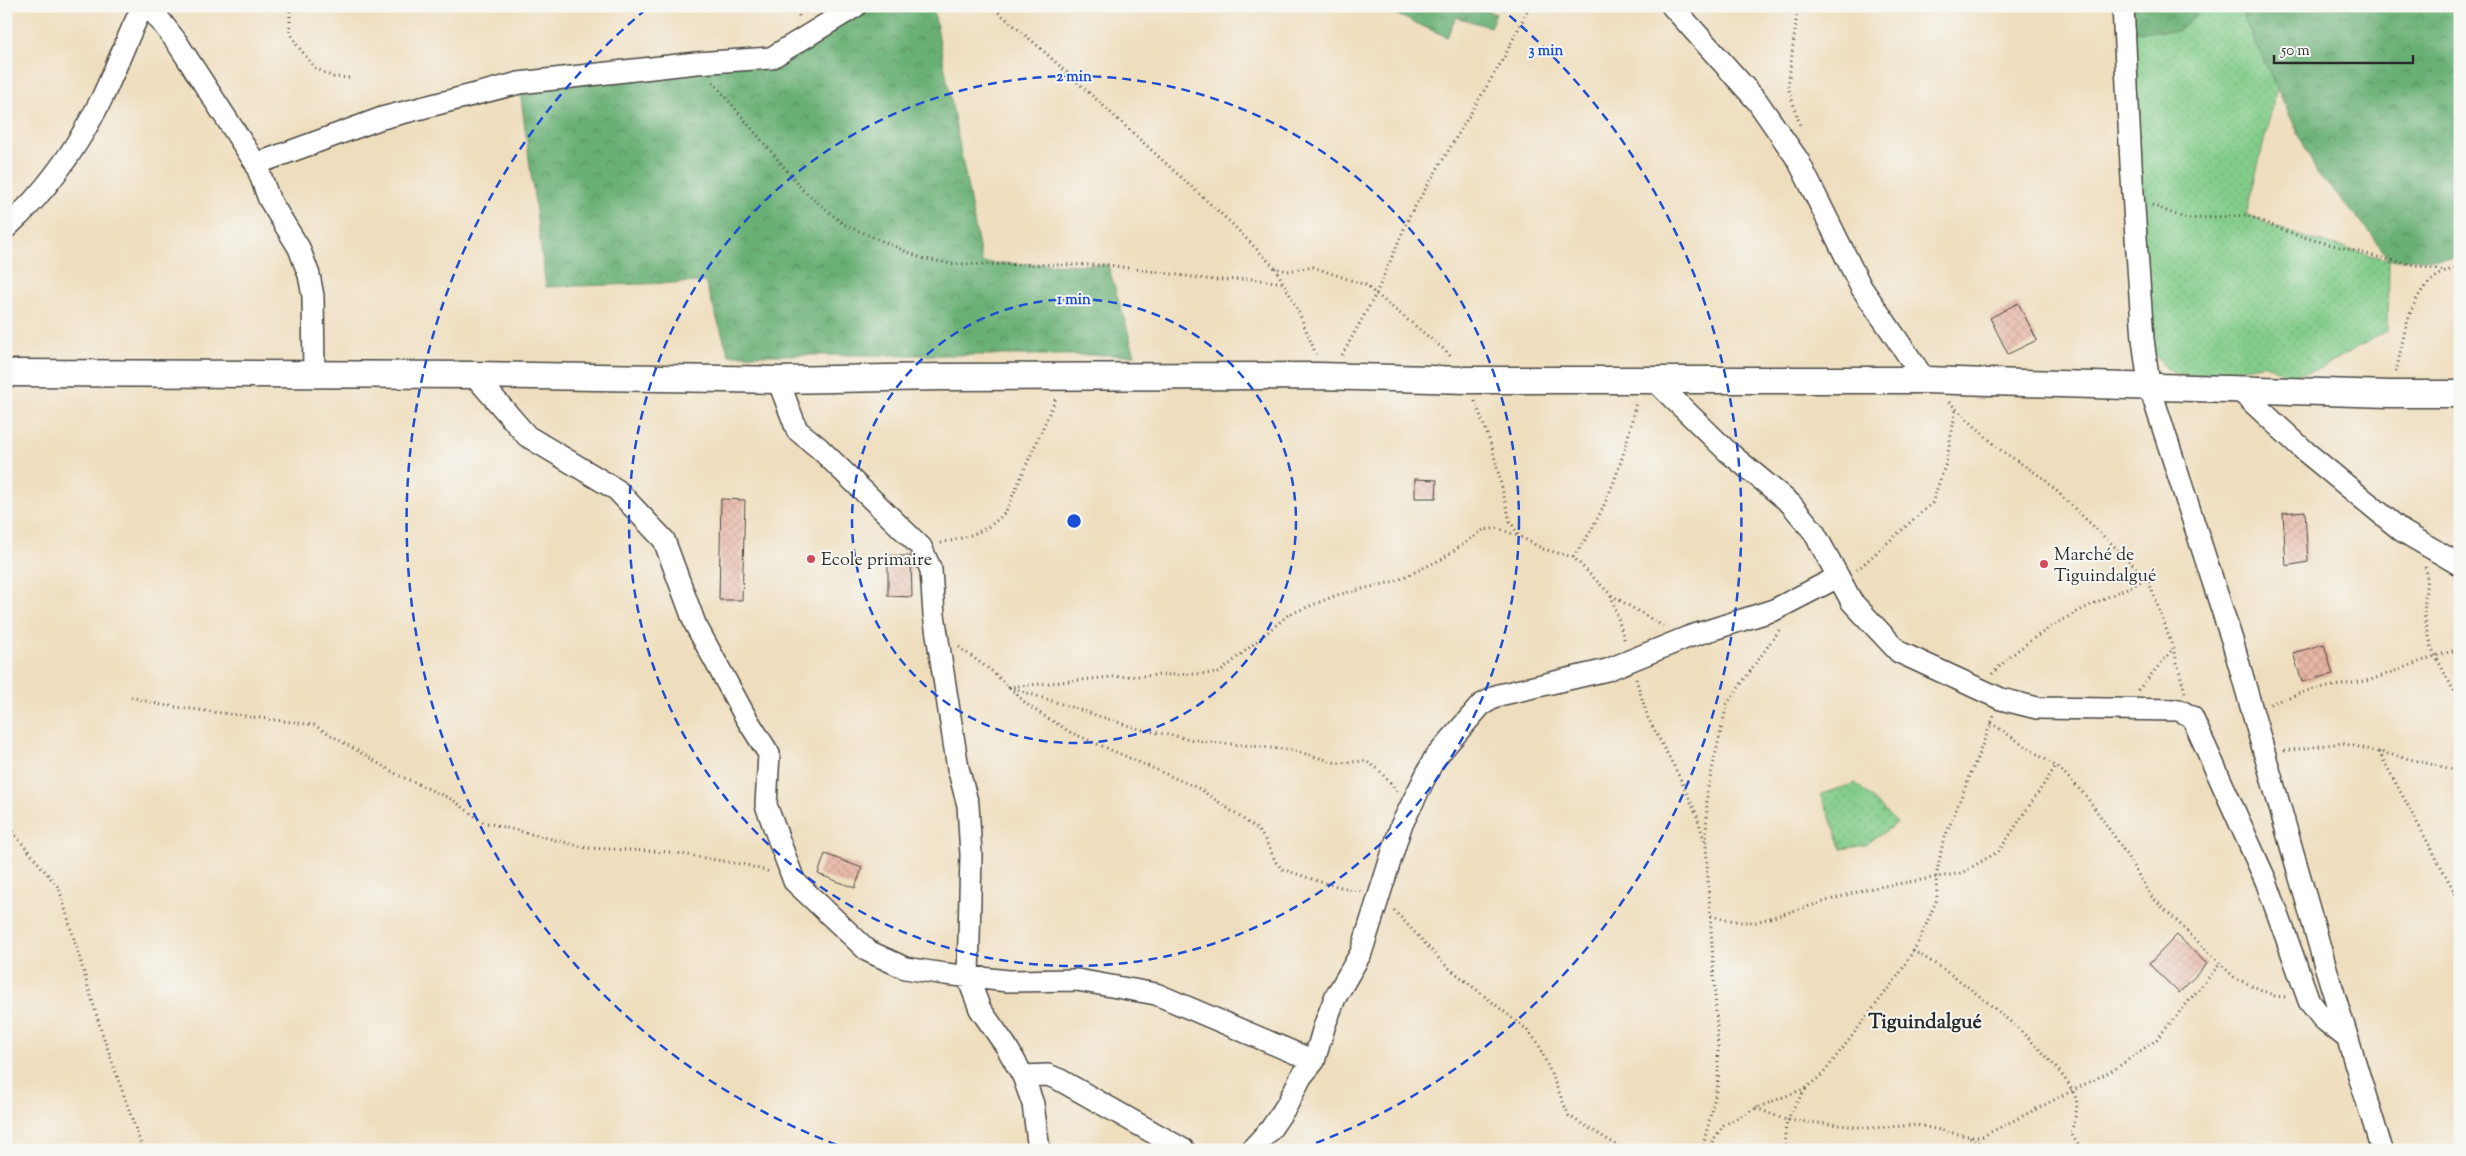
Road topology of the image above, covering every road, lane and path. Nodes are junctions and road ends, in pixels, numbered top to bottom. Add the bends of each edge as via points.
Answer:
1 (143, 6) edge
2 (149, 6) edge
3 (290, 6) edge
4 (856, 6) edge
5 (991, 6) edge
6 (1530, 6) edge
7 (1672, 6) edge
8 (1798, 6) edge
9 (2123, 6) edge
10 (696, 62) junction
11 (351, 78) dead end
12 (1802, 132) dead end
13 (256, 164) junction
14 (2133, 197) junction
15 (6, 228) edge
16 (2460, 267) edge
17 (1275, 268) junction
18 (2445, 271) junction
19 (1284, 283) junction
20 (1376, 294) junction
21 (6, 372) edge
22 (314, 374) junction
23 (474, 375) junction
24 (1330, 376) junction
25 (1066, 377) junction
26 (1646, 379) junction
27 (778, 380) junction
28 (1468, 380) junction
29 (1925, 380) junction
30 (2149, 385) junction
31 (2237, 388) junction
32 (2390, 394) junction
33 (2460, 394) edge
34 (1956, 409) junction
35 (1519, 536) junction
36 (2412, 537) junction
37 (921, 547) junction
38 (1573, 557) junction
39 (2460, 565) edge
40 (1838, 577) junction
41 (2148, 579) junction
42 (1611, 595) junction
43 (1781, 627) dead end
44 (936, 630) junction
45 (1688, 637) junction
46 (2174, 648) junction
47 (2460, 649) edge
48 (2435, 656) junction
49 (1630, 661) junction
50 (1009, 687) junction
51 (1978, 689) junction
52 (131, 697) dead end
53 (2001, 699) junction
54 (2460, 703) edge
55 (2121, 710) junction
56 (2253, 711) junction
57 (2192, 717) junction
58 (1991, 723) junction
59 (2378, 752) junction
60 (2266, 754) junction
61 (2056, 766) junction
62 (2460, 771) edge
63 (1410, 808) junction
64 (6, 824) edge
65 (1706, 846) junction
66 (1936, 877) junction
67 (794, 880) junction
68 (1378, 896) junction
69 (2460, 902) edge
70 (1711, 916) junction
71 (1913, 951) junction
72 (2220, 964) junction
73 (968, 978) junction
74 (2309, 1001) junction
75 (2347, 1038) junction
76 (1314, 1061) junction
77 (1022, 1076) junction
78 (1806, 1088) junction
79 (2072, 1092) junction
80 (1756, 1108) junction
81 (1967, 1136) junction
82 (143, 1150) edge
83 (1038, 1150) edge
84 (1184, 1150) edge
85 (1251, 1150) edge
86 (1625, 1150) edge
87 (1702, 1150) edge
88 (1706, 1150) edge
89 (1786, 1150) edge
90 (1994, 1150) edge
91 (2081, 1150) edge
92 (2382, 1150) edge

1 - 15 street via 101,100 74,148 47,186
2 - 13 street via 176,41
3 - 11 path via 290,32 296,46 315,68 333,77
4 - 10 street via 771,58
5 - 17 path via 1231,223
6 - 20 path via 1503,59 1410,215
7 - 29 street via 1757,101 1798,160 1861,286
8 - 12 path via 1788,87
9 - 14 street
10 - 13 street via 519,83 382,118
10 - 19 path via 802,190 843,224 921,258 952,264 1108,265 1212,280 1252,279
13 - 22 street via 269,199 299,248 309,275 313,296
14 - 18 path via 2186,219 2246,215 2299,236 2388,260
14 - 30 street
16 - 18 path
17 - 19 path
17 - 20 path via 1287,271 1313,267 1365,285
18 - 32 path via 2425,286 2413,305
19 - 24 path via 1314,351
20 - 24 path
20 - 28 path via 1446,351
21 - 22 street
22 - 23 street
23 - 27 street
23 - 67 street via 527,436 617,490 664,540 696,624 769,754 766,805
24 - 25 street
24 - 28 street
25 - 27 street
25 - 37 path via 1009,505 997,522 986,530 965,537
26 - 28 street
26 - 29 street
26 - 38 path via 1613,486 1590,534
26 - 40 street via 1791,504 1814,532
27 - 37 street via 797,430
28 - 35 path via 1492,447 1510,521
29 - 30 street
29 - 34 path
30 - 31 street
30 - 56 street
31 - 32 street
31 - 36 street via 2306,452
32 - 33 street
34 - 40 path via 1946,463 1932,503 1854,572
34 - 41 path via 1999,449 2043,478
35 - 38 path via 1543,549
35 - 50 path via 1498,528 1483,530 1442,559 1396,581 1337,595 1288,615 1219,673 1111,677
36 - 39 street
36 - 48 path via 2427,572 2424,615
37 - 44 street via 931,570
38 - 42 path
40 - 45 street via 1774,610
40 - 51 street via 1852,602 1900,652
41 - 46 path
41 - 51 path via 2100,599 2050,627 2008,657
42 - 45 path
42 - 49 path
43 - 65 path via 1727,704 1706,792
44 - 50 path
44 - 73 street via 958,768 968,805 971,855
45 - 49 street
46 - 55 path
46 - 57 path
47 - 48 path
48 - 54 path
48 - 56 path via 2371,680 2309,690
49 - 63 street via 1607,670 1499,695 1481,704 1434,759
49 - 65 path via 1648,718 1692,805
50 - 63 path via 1139,730 1200,741 1292,750 1337,762 1366,760 1378,769
50 - 68 path via 1030,707 1070,732 1200,789 1257,829 1282,869
51 - 53 street
52 - 67 path via 161,705 314,725 398,775 453,800 482,822 587,848 670,852 746,865
53 - 55 street via 2037,708
53 - 58 path
55 - 57 street via 2179,710
56 - 60 street
57 - 74 street via 2266,881
58 - 61 path
58 - 66 path via 1943,842
59 - 60 path via 2342,743
59 - 62 path
59 - 69 path
60 - 75 street
61 - 66 path via 1999,851 1962,873
61 - 72 path via 2086,796 2151,896
63 - 68 street via 1400,826
64 - 82 path via 59,888 100,1027
65 - 70 path
66 - 70 path via 1867,889 1756,922
66 - 71 path via 1937,899
67 - 73 street via 868,952 905,968
68 - 76 street via 1361,953 1335,998
68 - 86 path via 1413,928 1444,964 1526,1029 1538,1043 1569,1116
70 - 87 path via 1718,1084
71 - 78 path via 1823,1074
71 - 79 path via 1971,990 2039,1048 2063,1074
72 - 74 path via 2235,978 2274,996
72 - 79 path via 2156,1040 2115,1069
73 - 76 street via 1077,980 1156,994
73 - 77 street via 980,1009
74 - 75 street via 2323,1019
75 - 92 street
76 - 85 street via 1270,1130
77 - 83 street via 1033,1104
77 - 84 street via 1048,1075 1076,1087
78 - 80 path
78 - 89 path via 1793,1107 1784,1131
79 - 81 path via 1983,1136
79 - 91 path via 2077,1101 2071,1133
80 - 81 path via 1786,1120 1870,1128 1917,1125
80 - 88 path via 1724,1125
81 - 90 path

